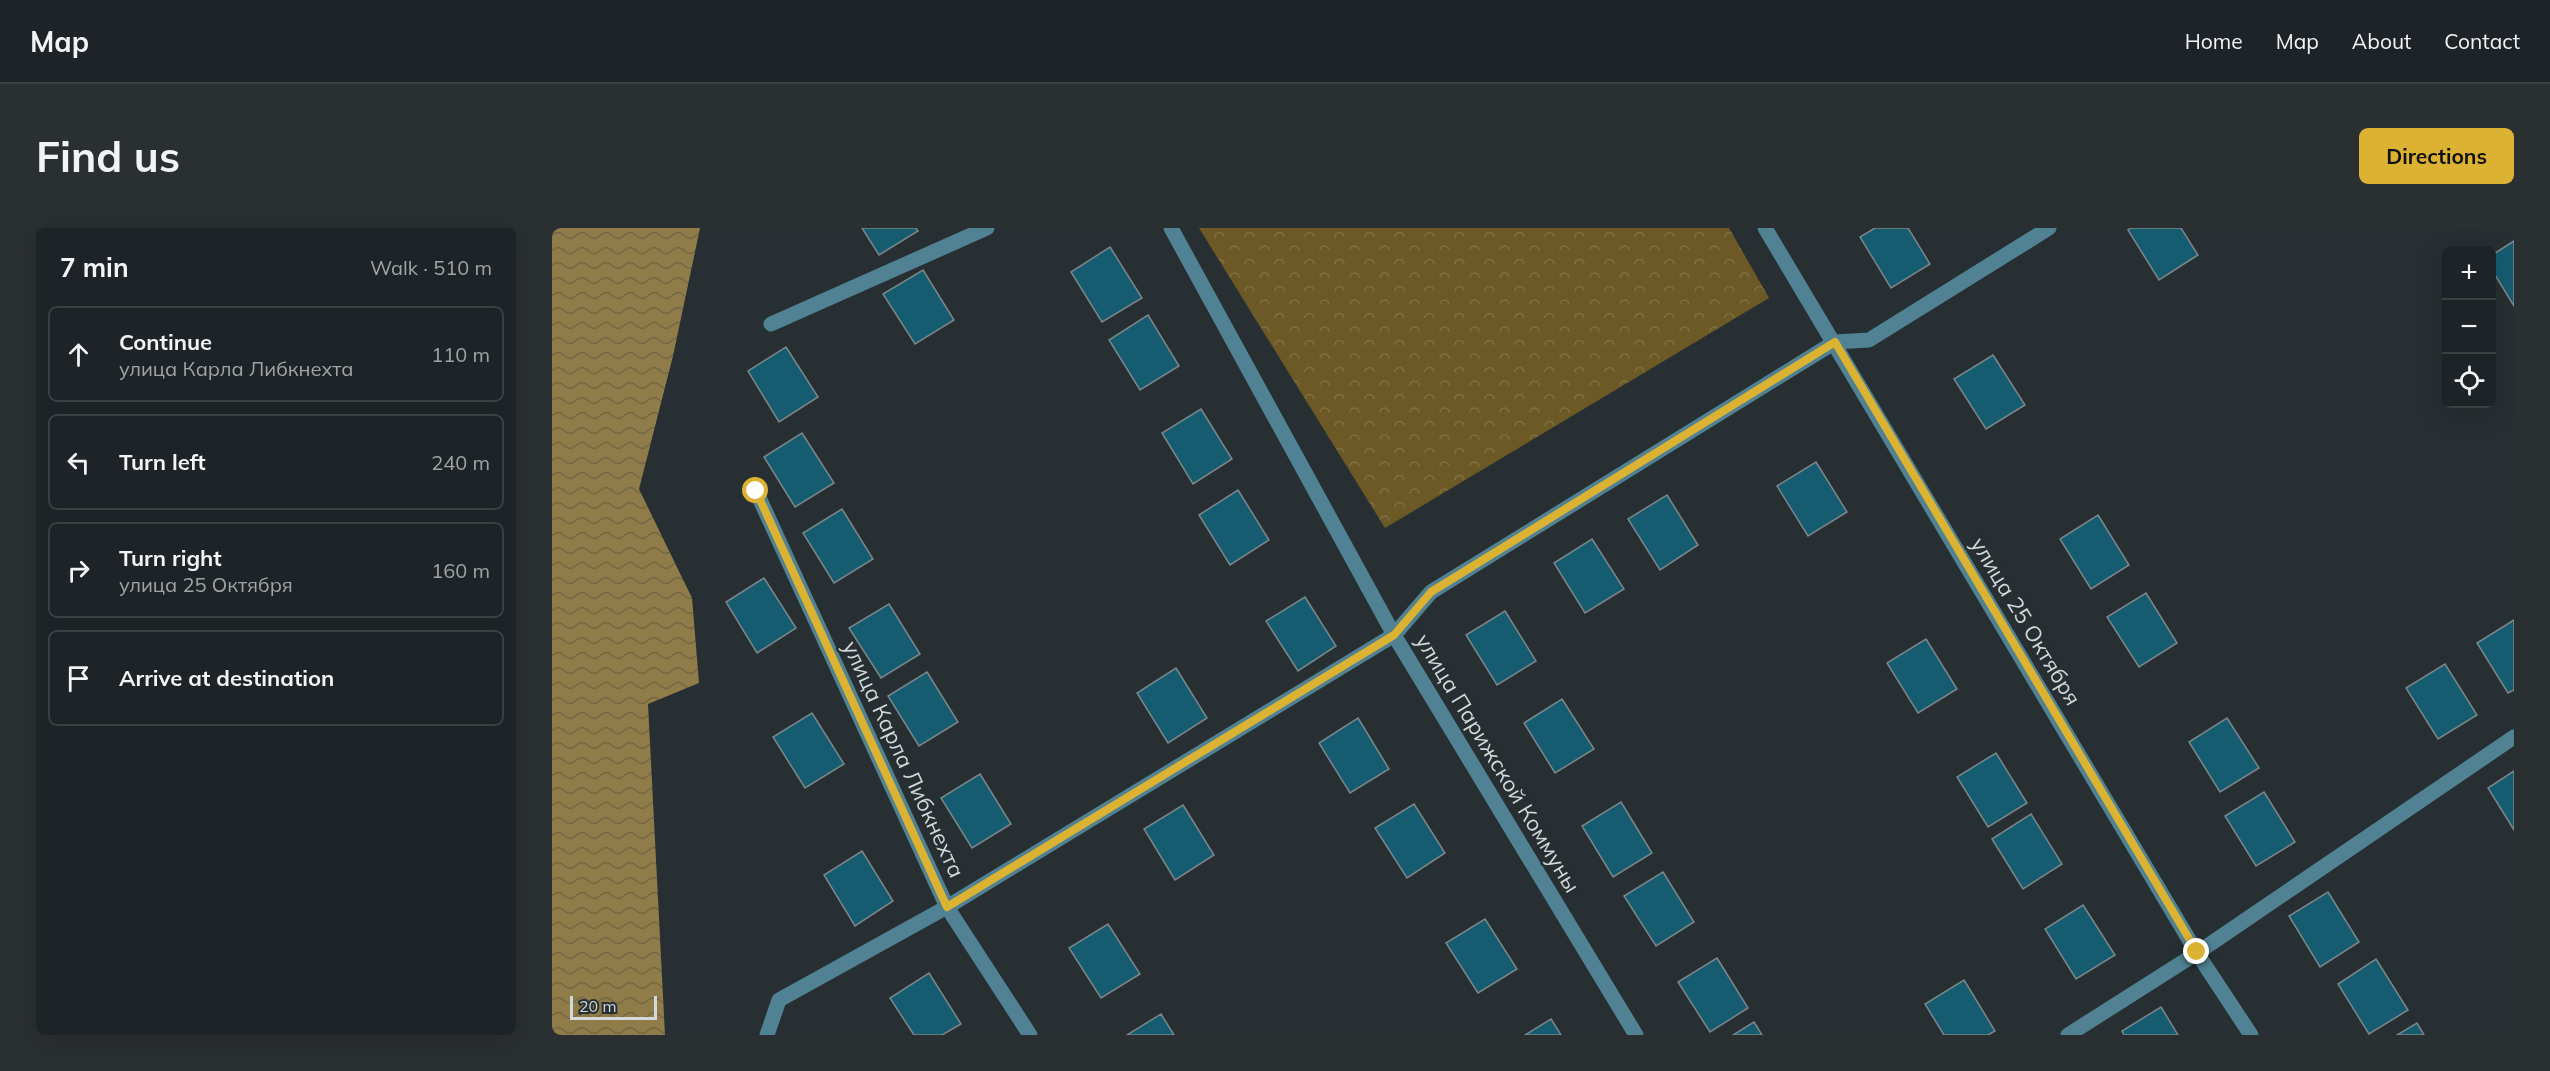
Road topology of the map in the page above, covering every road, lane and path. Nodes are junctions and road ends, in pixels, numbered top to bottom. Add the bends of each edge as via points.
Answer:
1 (987, 228) edge
2 (1171, 228) edge
3 (1765, 228) edge
4 (2049, 228) edge
5 (771, 324) dead end
6 (1835, 342) junction
7 (756, 491) dead end
8 (1394, 635) junction
9 (2514, 737) edge
10 (947, 907) junction
11 (2197, 952) junction
12 (767, 1035) edge
13 (1030, 1035) edge
14 (1636, 1035) edge
15 (2068, 1035) edge
16 (2251, 1035) edge

1 - 5 street
2 - 8 street, улица Парижской Коммуны
3 - 6 street, улица 25 Октября
4 - 6 street via 1869,340
6 - 8 street via 1431,592
6 - 11 street, улица 25 Октября
7 - 10 street, улица Карла Либкнехта
8 - 10 street
8 - 14 street, улица Парижской Коммуны
9 - 11 street
10 - 12 street via 779,1000
10 - 13 street, улица Карла Либкнехта
11 - 15 street
11 - 16 street, улица 25 Октября

